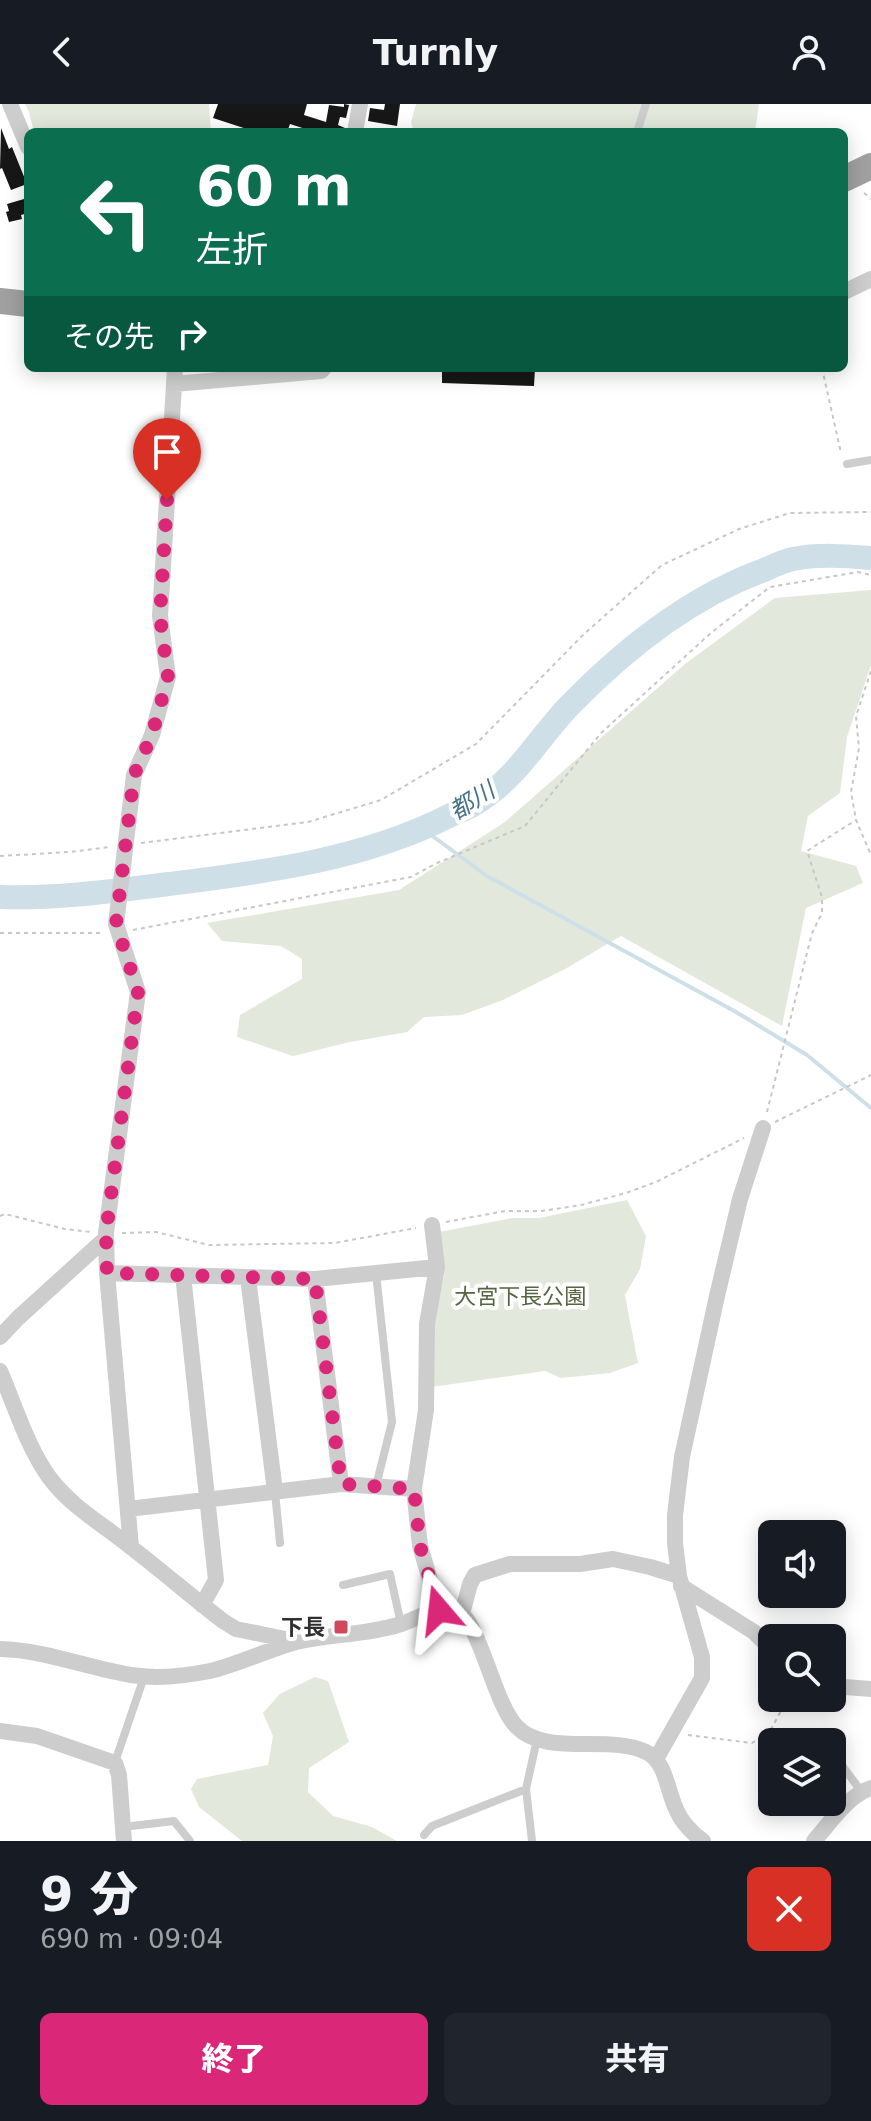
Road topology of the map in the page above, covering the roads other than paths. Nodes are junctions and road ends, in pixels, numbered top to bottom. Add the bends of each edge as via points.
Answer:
1 (10, 104) edge
2 (360, 104) edge
3 (646, 104) edge
4 (356, 128) edge
5 (638, 128) edge
6 (24, 137) edge
7 (871, 166) edge
8 (848, 177) edge
9 (871, 279) edge
10 (848, 290) edge
11 (0, 301) edge
12 (24, 304) edge
13 (292, 372) edge
14 (174, 376) edge
15 (871, 460) edge
16 (847, 464) road end
17 (763, 1128) road end
18 (432, 1225) dead end
19 (106, 1236) junction
20 (437, 1267) junction
21 (107, 1273) junction
22 (376, 1273) junction
23 (183, 1275) junction
24 (248, 1278) junction
25 (315, 1279) junction
26 (0, 1337) edge
27 (0, 1371) edge
28 (341, 1484) junction
29 (375, 1487) junction
30 (414, 1489) junction
31 (275, 1491) junction
32 (207, 1500) junction
33 (128, 1509) junction
34 (280, 1543) dead end
35 (131, 1547) junction
36 (680, 1581) junction
37 (343, 1585) dead end
38 (202, 1605) junction
39 (439, 1610) junction
40 (462, 1614) junction
41 (401, 1625) junction
42 (758, 1636) edge
43 (298, 1641) junction
44 (0, 1649) edge
45 (145, 1676) junction
46 (846, 1687) edge
47 (871, 1689) edge
48 (0, 1731) edge
49 (537, 1738) junction
50 (656, 1759) junction
51 (115, 1763) junction
52 (846, 1768) edge
53 (526, 1789) junction
54 (866, 1790) edge
55 (124, 1834) edge
56 (424, 1835) dead end
57 (700, 1840) edge
58 (190, 1841) edge
59 (532, 1841) edge
60 (814, 1841) edge

1 - 6 street
2 - 4 street
3 - 5 lane
7 - 8 highway
9 - 10 street
11 - 12 highway
13 - 14 street
14 - 19 street via 160,616 168,677 134,775 117,928 138,992
15 - 16 lane
17 - 36 street via 737,1212 682,1457 675,1515
18 - 20 street
19 - 21 street
19 - 26 street
20 - 22 street
20 - 30 street via 427,1324 426,1410
21 - 23 street
21 - 33 street
22 - 25 street
22 - 29 lane via 392,1422
23 - 24 street
23 - 32 street
24 - 25 street
24 - 31 street
25 - 28 street
27 - 35 street via 49,1476 77,1507
28 - 29 street
28 - 31 street
29 - 30 street
30 - 39 street via 420,1546
31 - 32 street
31 - 34 lane
32 - 33 street
32 - 38 street via 216,1580
33 - 35 street
35 - 38 street
36 - 40 street via 613,1559 510,1564 475,1575
36 - 42 street
36 - 50 street via 702,1657 702,1678
37 - 41 lane via 390,1574
38 - 43 street via 236,1629
39 - 40 street
39 - 41 street
40 - 49 street via 505,1710 515,1726
41 - 43 street
43 - 45 street via 211,1670
44 - 45 street
45 - 51 lane
46 - 47 street
48 - 51 street via 37,1736
49 - 50 street via 631,1746
49 - 53 lane
50 - 57 street via 677,1811
51 - 55 street
52 - 54 lane
53 - 56 lane via 432,1826
53 - 59 lane
54 - 60 street
55 - 58 lane via 174,1821

